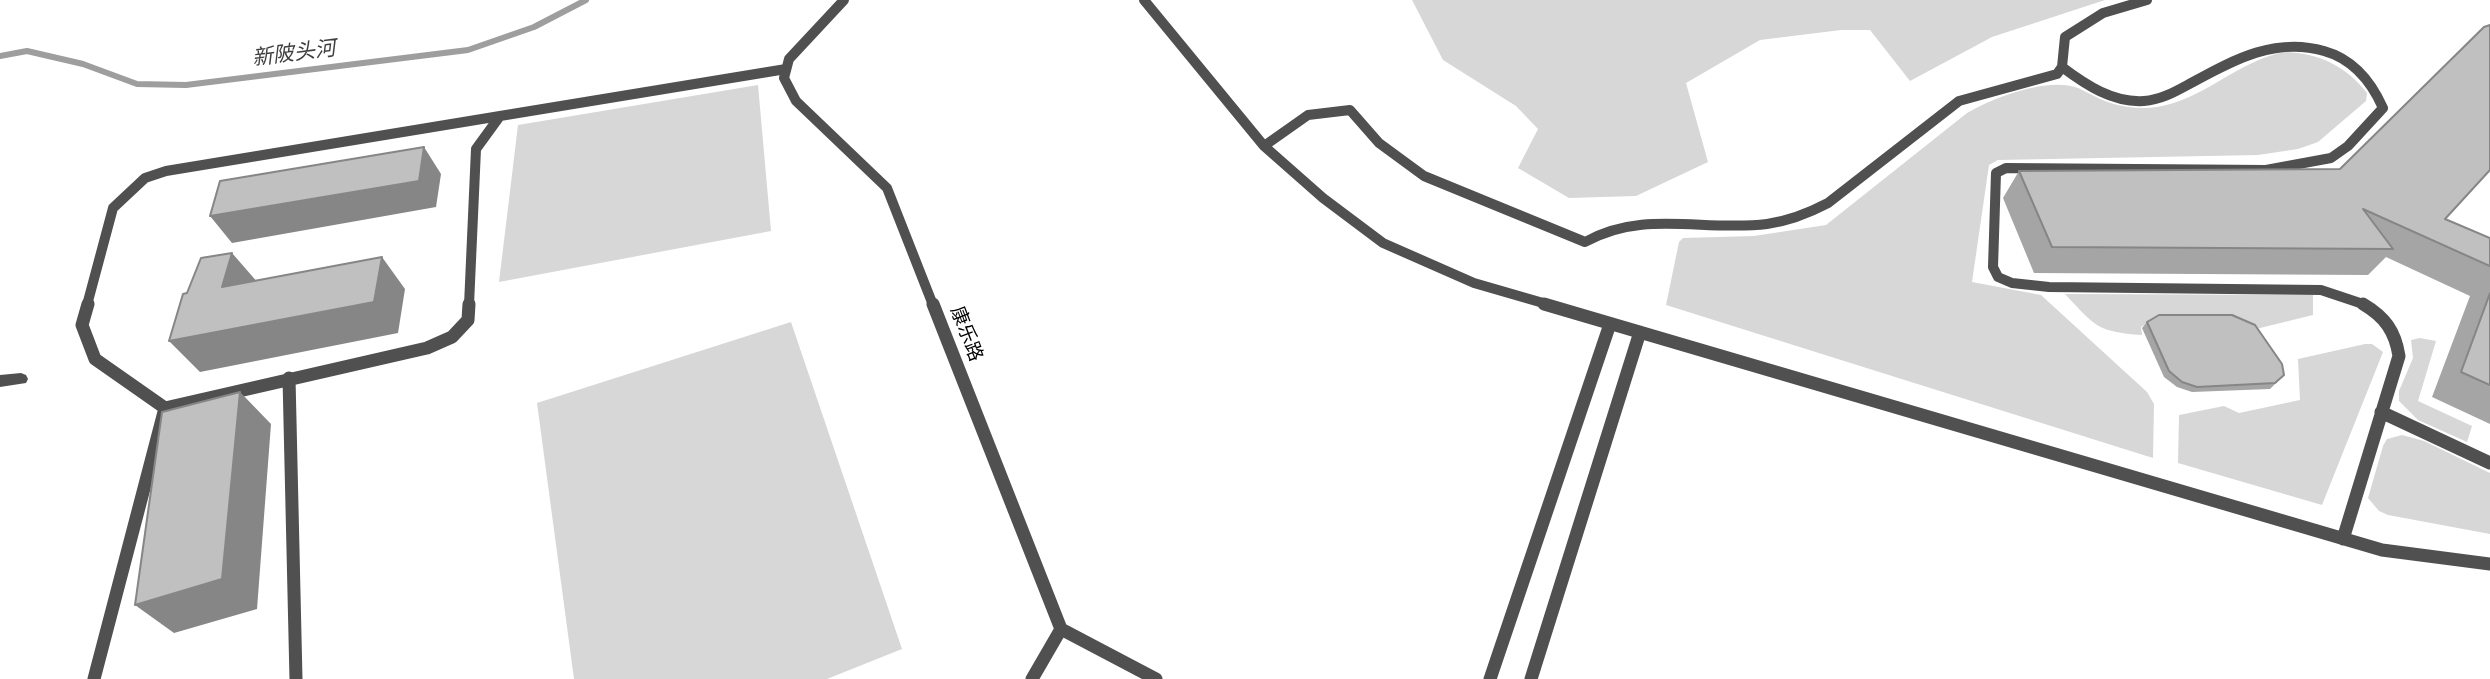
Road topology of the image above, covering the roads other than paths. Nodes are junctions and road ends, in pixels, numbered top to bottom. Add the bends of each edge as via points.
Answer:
1 (844, 0) edge
2 (1144, 0) edge
3 (2147, 0) edge
4 (2062, 67) junction
5 (786, 69) junction
6 (500, 116) junction
7 (1264, 146) junction
8 (1610, 324) junction
9 (1640, 332) junction
10 (289, 378) junction
11 (21, 379) dead end
12 (0, 381) edge
13 (165, 408) junction
14 (2381, 412) junction
15 (2490, 463) edge
16 (2343, 539) junction
17 (2490, 565) edge
18 (1061, 629) junction
19 (94, 679) edge
20 (296, 679) edge
21 (1032, 679) edge
22 (1156, 679) edge
23 (1490, 679) edge
24 (1531, 679) edge

1 - 5 lane via 789,59
2 - 7 lane
3 - 4 lane via 2081,23 2065,37
4 - 7 lane via 2040,80 1959,101 1808,214 1766,224 1632,224 1606,230 1585,242 1424,176 1380,143 1350,110 1308,115
4 - 14 lane via 2110,95 2139,101 2163,98 2241,56 2287,44 2340,56 2372,82 2383,108 2331,158 2266,170 2006,168 1996,173 1993,267 1998,277 2012,283 2049,287 2321,290 2348,295 2373,309 2394,333 2399,356
5 - 6 lane
5 - 18 lane, 康乐路 via 784,78 796,101 887,188
6 - 10 lane via 476,149 468,320 452,337 427,348
6 - 13 lane via 166,171 131,188 113,208 82,325 95,359
7 - 8 lane via 1384,243 1474,283
8 - 9 lane
8 - 23 lane
9 - 16 lane
9 - 24 lane
10 - 13 lane
10 - 20 lane
11 - 12 street
13 - 19 lane
14 - 15 lane
14 - 16 lane
16 - 17 lane via 2382,550
18 - 21 lane
18 - 22 lane

